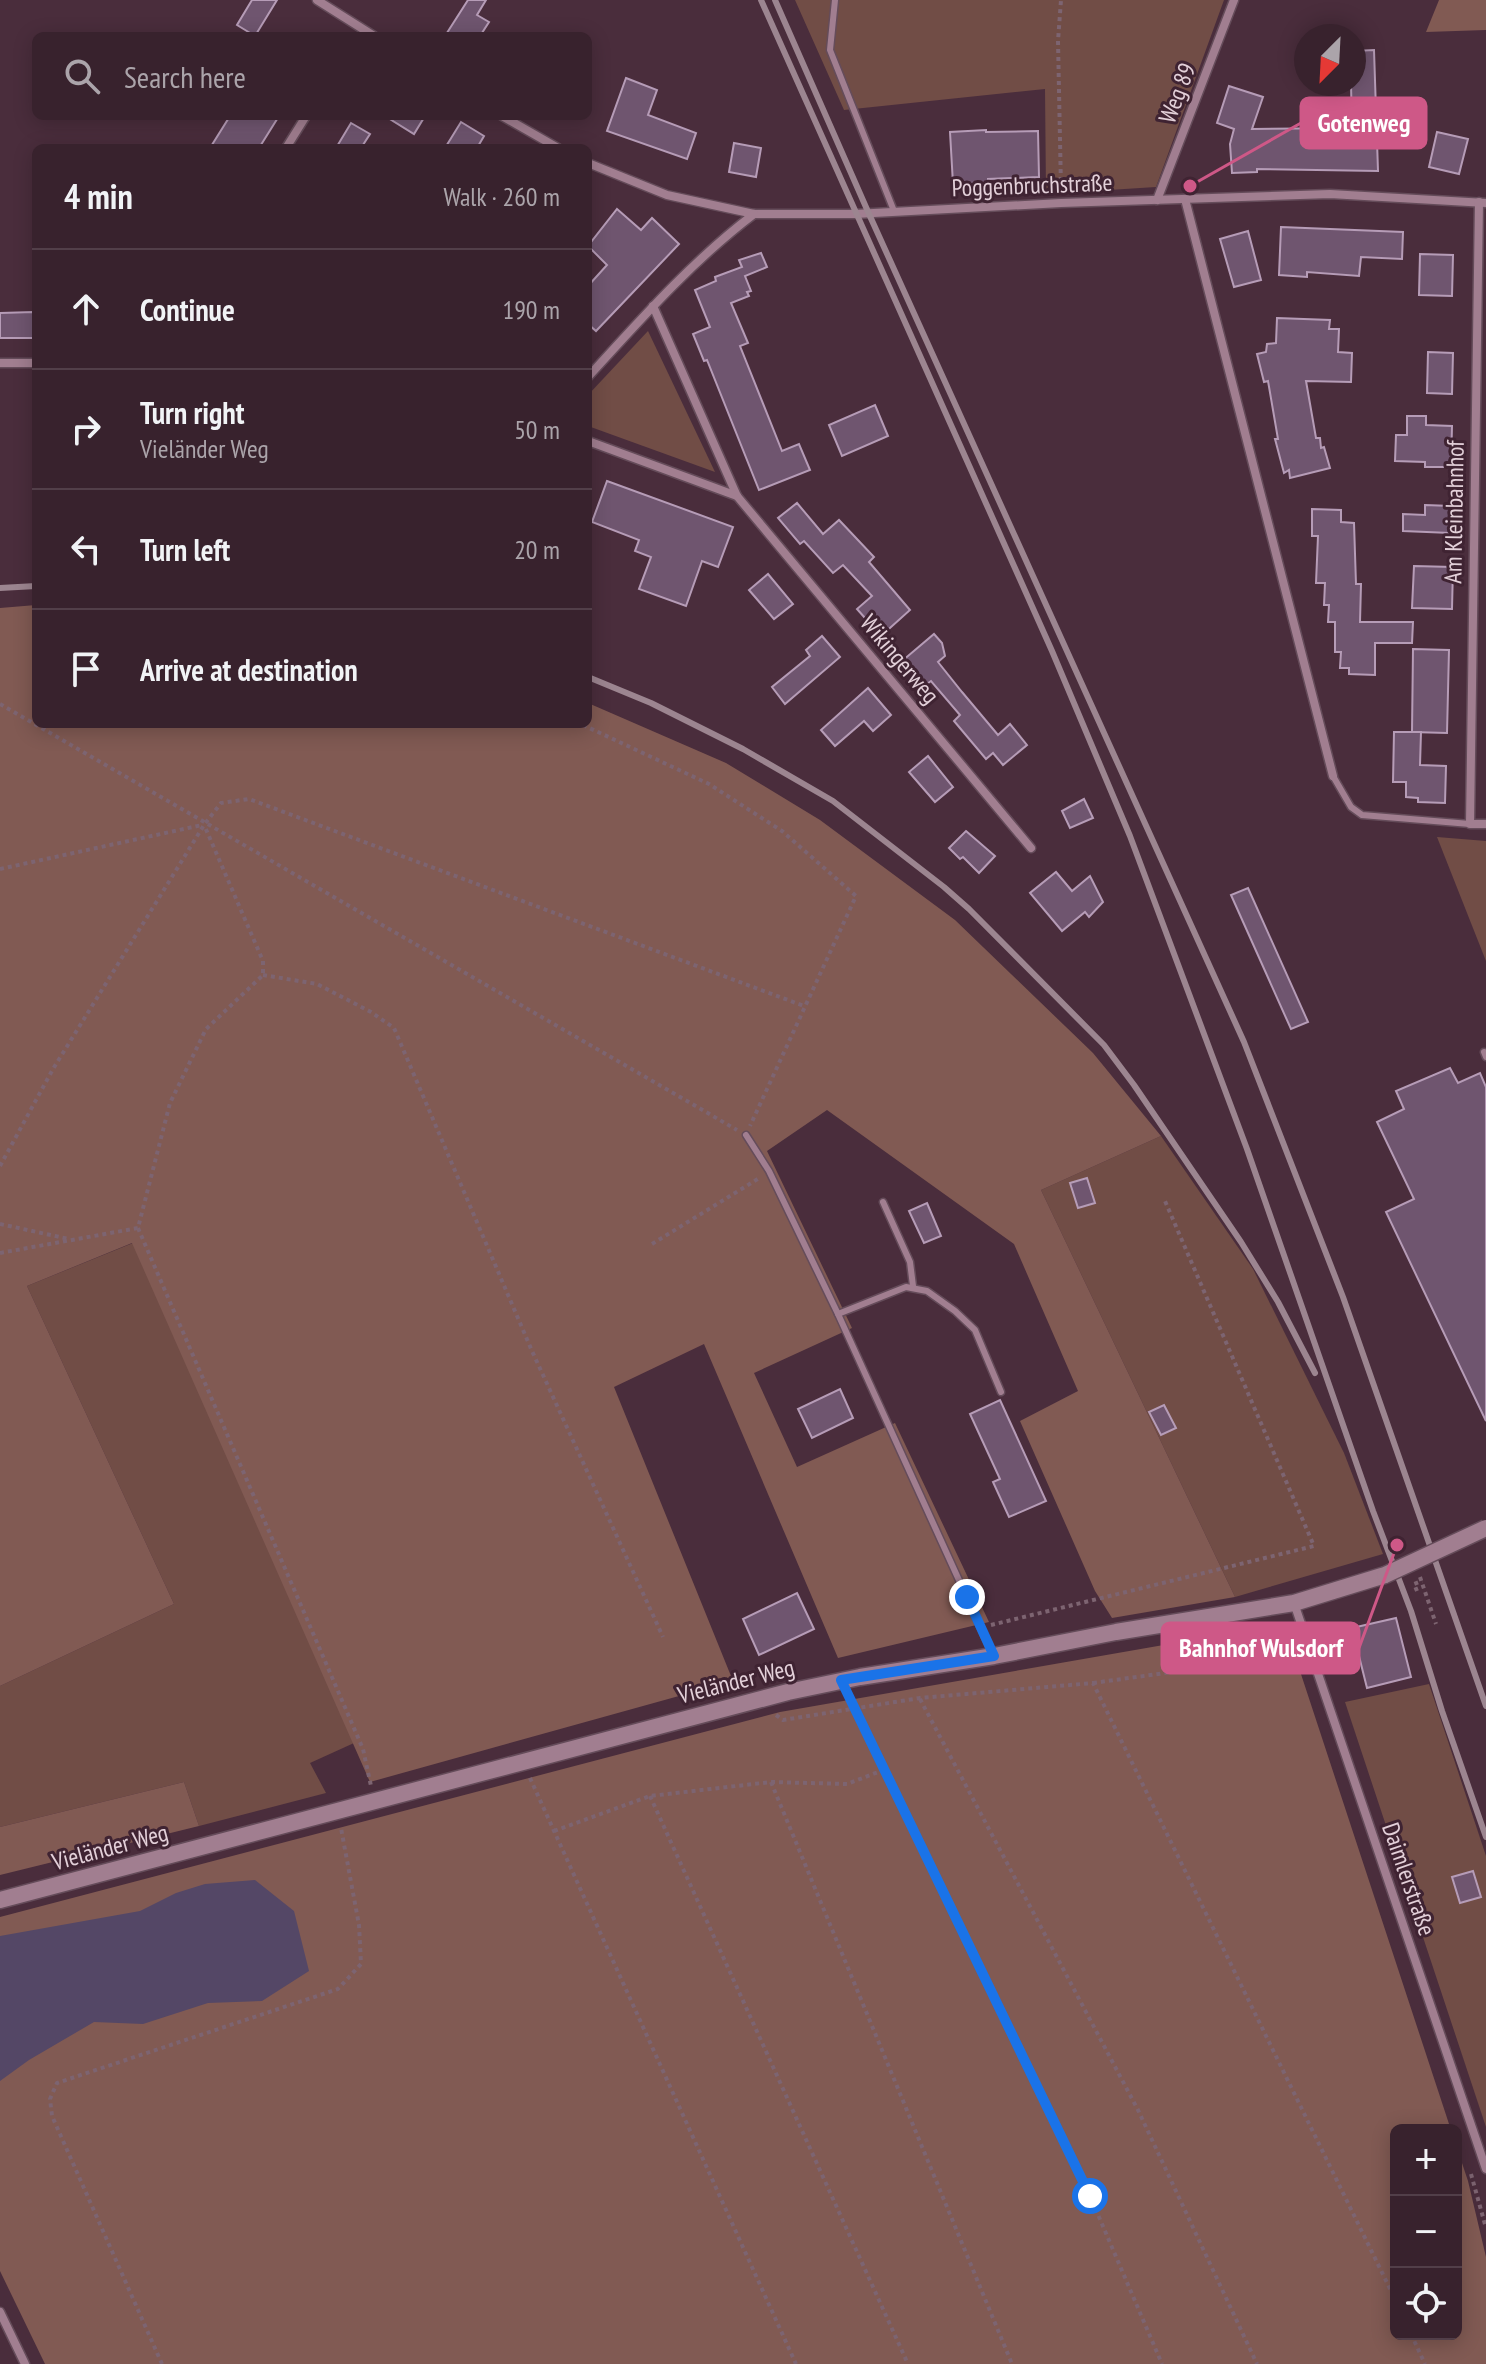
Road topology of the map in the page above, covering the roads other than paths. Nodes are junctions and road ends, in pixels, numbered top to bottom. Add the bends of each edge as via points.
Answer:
1 (317, 0) edge
2 (835, 0) edge
3 (1234, 0) edge
4 (360, 27) junction
5 (357, 32) edge
6 (368, 32) edge
7 (304, 120) edge
8 (509, 120) edge
9 (288, 144) edge
10 (551, 144) edge
11 (592, 165) edge
12 (1185, 199) junction
13 (1157, 200) junction
14 (1482, 202) edge
15 (894, 211) junction
16 (754, 214) junction
17 (653, 306) junction
18 (0, 363) edge
19 (32, 363) edge
20 (592, 373) edge
21 (592, 442) edge
22 (737, 496) junction
23 (1333, 776) joint
24 (1470, 824) junction
25 (1486, 824) edge
26 (1031, 848) dead end
27 (746, 1135) road end
28 (883, 1202) dead end
29 (913, 1286) junction
30 (838, 1314) junction
31 (1001, 1392) dead end
32 (1486, 1528) edge
33 (1294, 1603) junction
34 (994, 1656) junction
35 (0, 1900) edge
36 (1486, 2169) edge
37 (0, 2312) edge
38 (25, 2364) edge

1 - 4 street
2 - 15 lane via 830,50
3 - 13 street, Weg 89
4 - 5 street
4 - 6 street
7 - 9 street
8 - 10 street
11 - 16 street, Poggenbruchstraße via 667,195
12 - 13 street, Poggenbruchstraße
12 - 14 street, Poggenbruchstraße via 1330,194
12 - 23 street
13 - 15 street, Poggenbruchstraße
14 - 24 street, Am Kleinbahnhof
15 - 16 street, Poggenbruchstraße
16 - 17 street
17 - 20 street
17 - 22 street, Wikingerweg
18 - 19 street
21 - 22 street, Wikingerweg
22 - 26 street, Wikingerweg
23 - 24 lane via 1351,807 1362,815
24 - 25 street
27 - 30 lane
28 - 29 lane via 910,1262
29 - 30 lane
29 - 31 lane via 927,1291 975,1330
30 - 34 lane
32 - 33 street, Vieländer Weg, bridge via 1385,1575
33 - 34 street, Vieländer Weg
33 - 36 street, Daimlerstraße
34 - 35 street, Vieländer Weg via 763,1698
37 - 38 street

